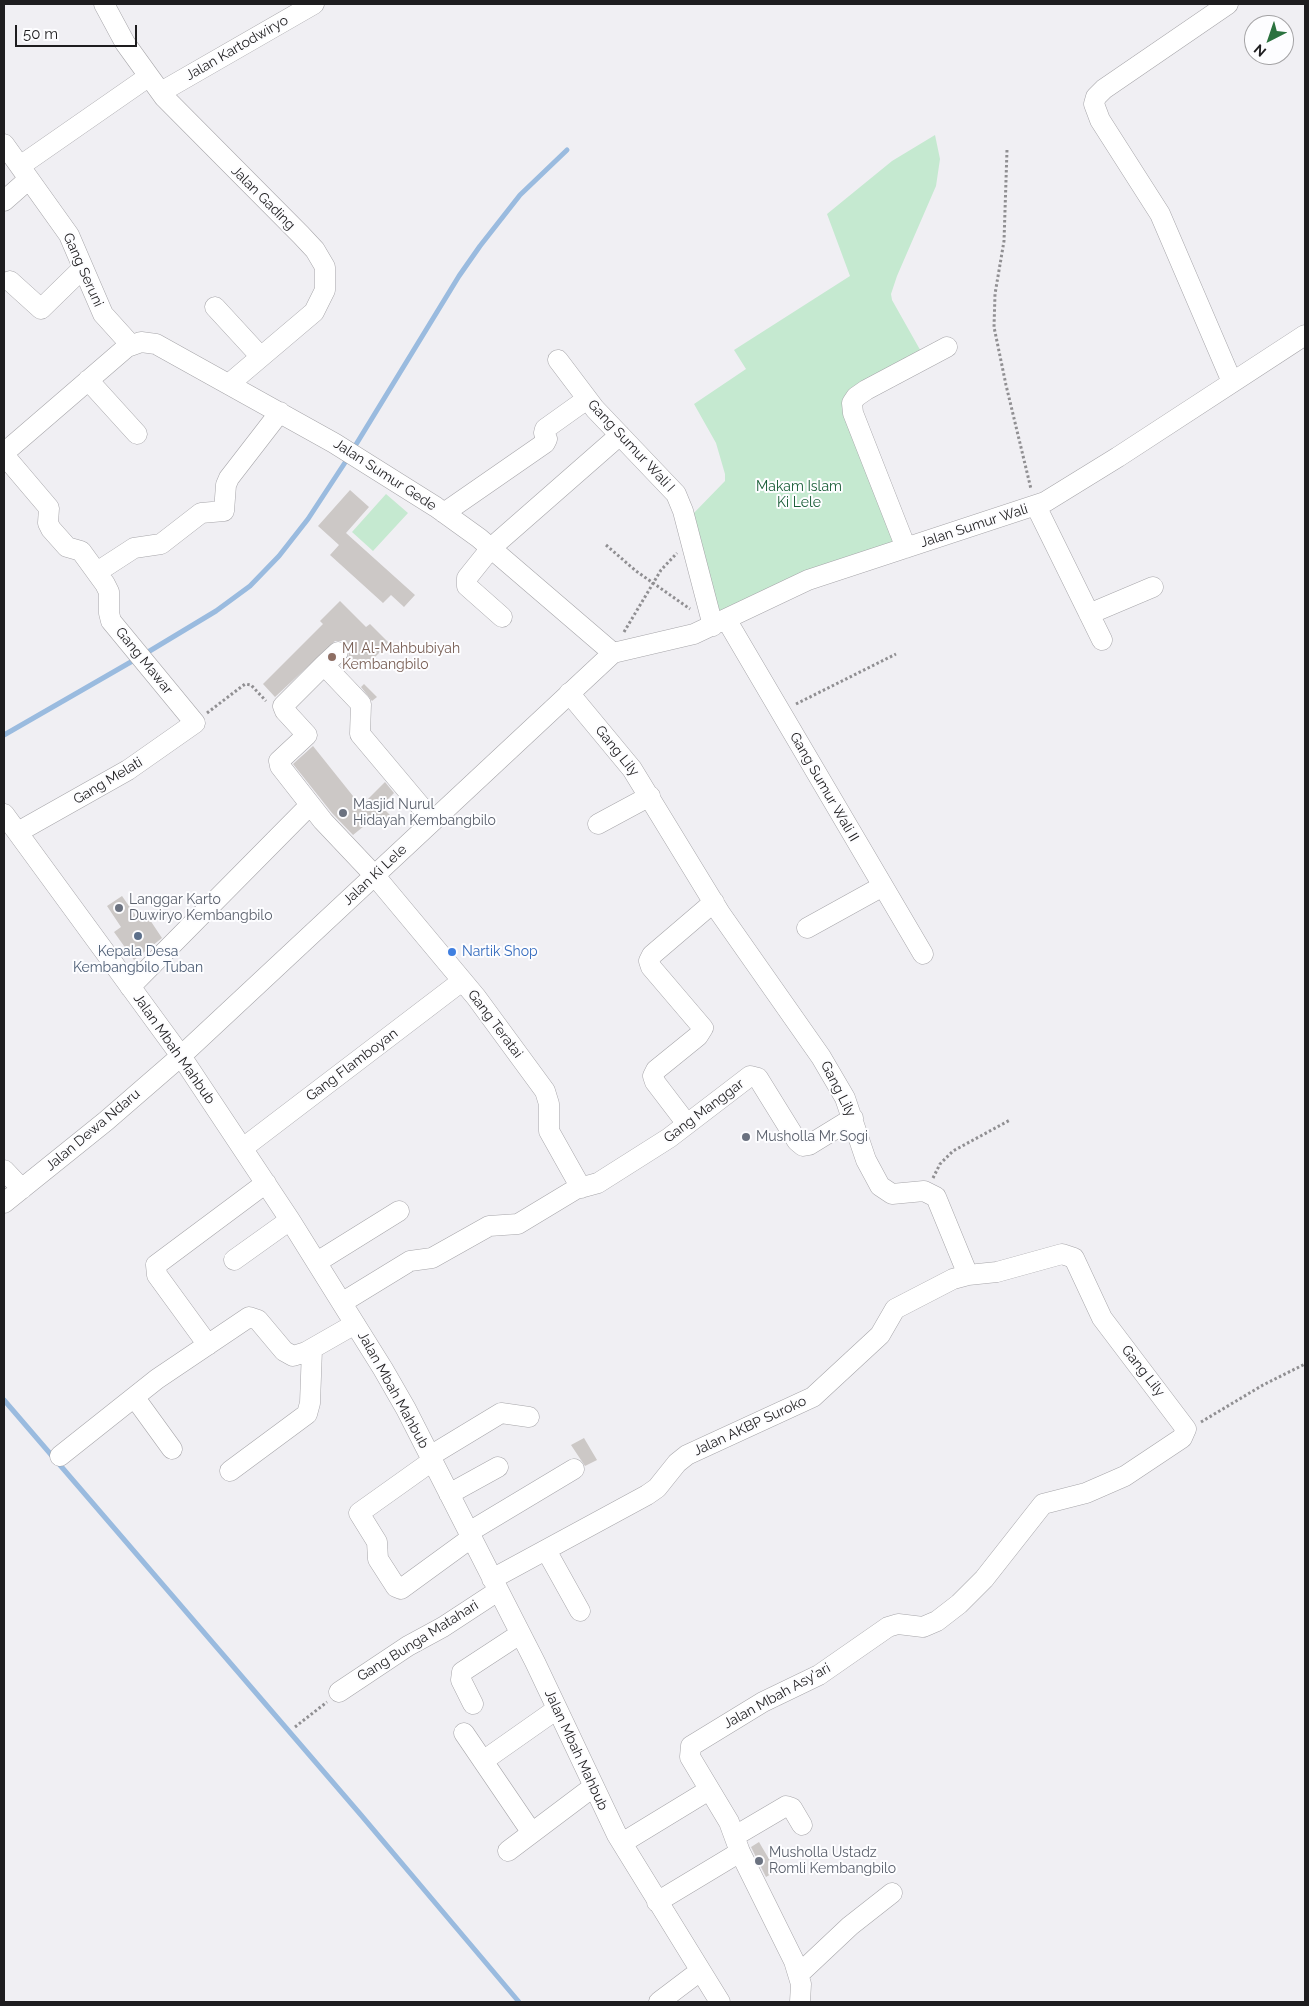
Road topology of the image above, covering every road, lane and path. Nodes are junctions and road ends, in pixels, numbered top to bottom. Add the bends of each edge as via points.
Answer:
1 (104, 4) edge
2 (314, 4) edge
3 (1228, 4) edge
4 (154, 85) junction
5 (4, 144) edge
6 (1007, 150) dead end
7 (25, 173) junction
8 (4, 201) edge
9 (83, 268) junction
10 (10, 281) dead end
11 (215, 307) dead end
12 (1305, 335) edge
13 (131, 345) junction
14 (947, 347) dead end
15 (261, 357) junction
16 (558, 360) dead end
17 (88, 380) junction
18 (1232, 382) junction
19 (229, 384) junction
20 (587, 399) junction
21 (280, 412) junction
22 (137, 434) dead end
23 (620, 435) junction
24 (4, 454) edge
25 (1036, 506) junction
26 (444, 513) junction
27 (691, 542) junction
28 (606, 545) dead end
29 (491, 548) junction
30 (906, 548) junction
31 (97, 572) junction
32 (652, 583) junction
33 (1153, 588) dead end
34 (1089, 614) junction
35 (502, 617) dead end
36 (719, 622) junction
37 (1102, 640) dead end
38 (613, 653) junction
39 (896, 654) dead end
40 (569, 694) junction
41 (283, 706) junction
42 (781, 712) junction
43 (195, 723) junction
44 (650, 796) junction
45 (310, 805) junction
46 (4, 814) edge
47 (433, 821) junction
48 (598, 824) dead end
49 (18, 832) junction
50 (375, 876) junction
51 (883, 886) junction
52 (714, 902) junction
53 (807, 928) dead end
54 (923, 954) dead end
55 (462, 981) junction
56 (130, 987) junction
57 (181, 1056) junction
58 (854, 1118) junction
59 (1010, 1120) dead end
60 (687, 1124) junction
61 (243, 1148) junction
62 (4, 1170) edge
63 (266, 1183) junction
64 (581, 1188) junction
65 (22, 1189) junction
66 (928, 1191) junction
67 (4, 1203) edge
68 (399, 1211) dead end
69 (290, 1220) junction
70 (234, 1260) dead end
71 (317, 1262) junction
72 (968, 1276) junction
73 (343, 1302) junction
74 (355, 1324) junction
75 (208, 1345) junction
76 (312, 1349) junction
77 (1305, 1364) edge
78 (135, 1398) junction
79 (529, 1417) dead end
80 (1186, 1431) junction
81 (172, 1449) dead end
82 (60, 1456) dead end
83 (431, 1458) junction
84 (498, 1466) dead end
85 (574, 1469) dead end
86 (230, 1471) dead end
87 (449, 1494) junction
88 (470, 1535) junction
89 (546, 1550) junction
90 (495, 1585) junction
91 (580, 1611) dead end
92 (520, 1634) junction
93 (339, 1692) joint
94 (473, 1704) dead end
95 (557, 1709) junction
96 (295, 1727) dead end
97 (464, 1733) dead end
98 (482, 1760) junction
99 (593, 1787) junction
100 (709, 1790) junction
101 (802, 1825) dead end
102 (532, 1833) junction
103 (622, 1843) junction
104 (738, 1844) junction
105 (508, 1851) dead end
106 (892, 1893) dead end
107 (657, 1902) junction
108 (700, 1971) junction
109 (799, 1974) junction
110 (659, 2002) edge
111 (720, 2002) edge
112 (800, 2002) edge

1 - 4 street, Jalan Gading via 125,43
2 - 4 street, Jalan Kartodwiryo
3 - 18 street via 1104,90 1094,104 1100,120 1160,214
4 - 7 street, Jalan Kartodwiryo
4 - 15 street, Jalan Gading via 216,152 301,235 325,267 325,290 314,312
5 - 7 street, Gang Seruni
6 - 25 path via 1004,241 994,327
7 - 8 street, Jalan Kartodwiryo
7 - 9 street, Gang Seruni via 64,228
9 - 10 street via 41,309
9 - 13 street, Gang Seruni via 103,314
11 - 15 street
12 - 18 street, Jalan Sumur Wali
13 - 17 street
13 - 19 street, Jalan Sumur Gede via 145,342 161,346
14 - 30 street via 866,390 852,403 853,413
15 - 19 street, Jalan Gading
16 - 20 street, Gang Sumur Wali I
17 - 22 street
17 - 24 street
18 - 25 street, Jalan Sumur Wali
19 - 21 street, Jalan Sumur Gede
20 - 23 street, Gang Sumur Wali I
20 - 26 street via 545,430 548,440 545,443
21 - 26 street, Jalan Sumur Gede via 350,452
21 - 31 street via 229,478 224,511 201,513 161,544 134,548
23 - 27 street, Gang Sumur Wali I via 674,490
23 - 29 street
24 - 31 street, Gang Mawar via 48,507 51,529 67,547 81,551
25 - 30 street, Jalan Sumur Wali
25 - 34 street
26 - 29 street, Jalan Sumur Gede
27 - 32 path via 666,564
27 - 36 street, Gang Sumur Wali I
28 - 32 path
29 - 35 street via 466,582
29 - 38 street, Jalan Sumur Gede
30 - 36 street, Jalan Sumur Wali via 800,583
31 - 43 street, Gang Mawar via 108,590 112,621
32 - 36 path
32 - 38 path
33 - 34 street
34 - 37 street
36 - 38 street, Jalan Sumur Wali via 694,634
36 - 42 street, Gang Sumur Wali II
38 - 40 street, Jalan Ki Lele
39 - 42 path
40 - 44 street, Gang Lily via 628,763
40 - 47 street, Jalan Ki Lele
41 - 43 path via 273,708 251,685 245,684
41 - 45 street, Gang Teratai via 307,736 279,763
41 - 47 street via 331,659 361,704 358,729 361,736
42 - 51 street, Gang Sumur Wali II
43 - 49 street, Gang Melati via 128,770
44 - 48 street
44 - 52 street, Gang Lily
45 - 50 street, Gang Teratai
45 - 56 street
46 - 49 street, Jalan Mbah Mahbub
47 - 50 street, Jalan Ki Lele
49 - 56 street, Jalan Mbah Mahbub
50 - 55 street, Gang Teratai
50 - 57 street, Jalan Ki Lele
51 - 53 street
51 - 54 street, Gang Sumur Wali II
52 - 58 street, Gang Lily via 821,1057
52 - 60 street via 649,961 703,1028 653,1076
55 - 61 street, Gang Flamboyan
55 - 64 street, Gang Teratai via 544,1091 549,1104 549,1131
56 - 57 street, Jalan Mbah Mahbub
57 - 61 street, Jalan Mbah Mahbub
57 - 65 street, Jalan Dewa Ndaru
58 - 60 street, Gang Manggar via 802,1146 758,1078 753,1076
58 - 66 street, Gang Lily via 866,1160 884,1190 896,1194
59 - 66 path via 953,1151 936,1170
60 - 64 street, Gang Manggar via 614,1174
61 - 63 street, Jalan Mbah Mahbub
62 - 65 street
63 - 69 street, Jalan Mbah Mahbub
63 - 75 street via 156,1265 157,1275
64 - 73 street, Gang Manggar via 518,1224 489,1226 432,1258 408,1262
65 - 67 street, Jalan Dewa Ndaru
66 - 72 street via 942,1208
68 - 71 street
69 - 70 street
69 - 71 street, Jalan Mbah Mahbub
71 - 73 street, Jalan Mbah Mahbub
72 - 80 street, Gang Lily via 997,1272 1062,1254 1071,1255 1106,1324 1183,1422
72 - 89 street, Jalan AKBP Suroko via 953,1279 895,1309 880,1335 813,1396 687,1455 647,1495
73 - 74 street, Jalan Mbah Mahbub
74 - 76 street
74 - 83 street, Jalan Mbah Mahbub
75 - 76 street via 253,1317 290,1355 300,1355
75 - 78 street
76 - 86 street via 308,1414
77 - 80 path via 1262,1385
78 - 81 street
78 - 82 street
79 - 83 street via 501,1414
80 - 100 street, Jalan Mbah Asy'ari via 1182,1438 1125,1476 1086,1493 1044,1504 984,1579 937,1621 923,1627 898,1624 888,1627 819,1675 763,1702 692,1744 690,1758
83 - 87 street, Jalan Mbah Mahbub
83 - 88 street via 361,1511 359,1517 378,1543 379,1560 397,1588 404,1588
84 - 87 street
85 - 88 street
87 - 88 street, Jalan Mbah Mahbub
88 - 90 street, Jalan Mbah Mahbub
89 - 90 street, Jalan AKBP Suroko
89 - 91 street
90 - 92 street, Jalan Mbah Mahbub
90 - 93 street, Gang Bunga Matahari via 443,1627
92 - 94 street via 462,1672 461,1680
92 - 95 street, Jalan Mbah Mahbub
93 - 96 path
95 - 98 street
95 - 99 street, Jalan Mbah Mahbub
97 - 98 street
98 - 102 street
99 - 102 street
99 - 103 street, Jalan Mbah Mahbub
100 - 103 street
100 - 104 street, Jalan Mbah Asy'ari
101 - 104 street via 792,1808 786,1806
102 - 105 street
103 - 107 street, Jalan Mbah Mahbub
104 - 107 street
104 - 109 street, Jalan Mbah Asy'ari
106 - 109 street via 850,1926
107 - 108 street, Jalan Mbah Mahbub
108 - 110 street
108 - 111 street, Jalan Mbah Mahbub
109 - 112 street, Jalan Mbah Asy'ari

